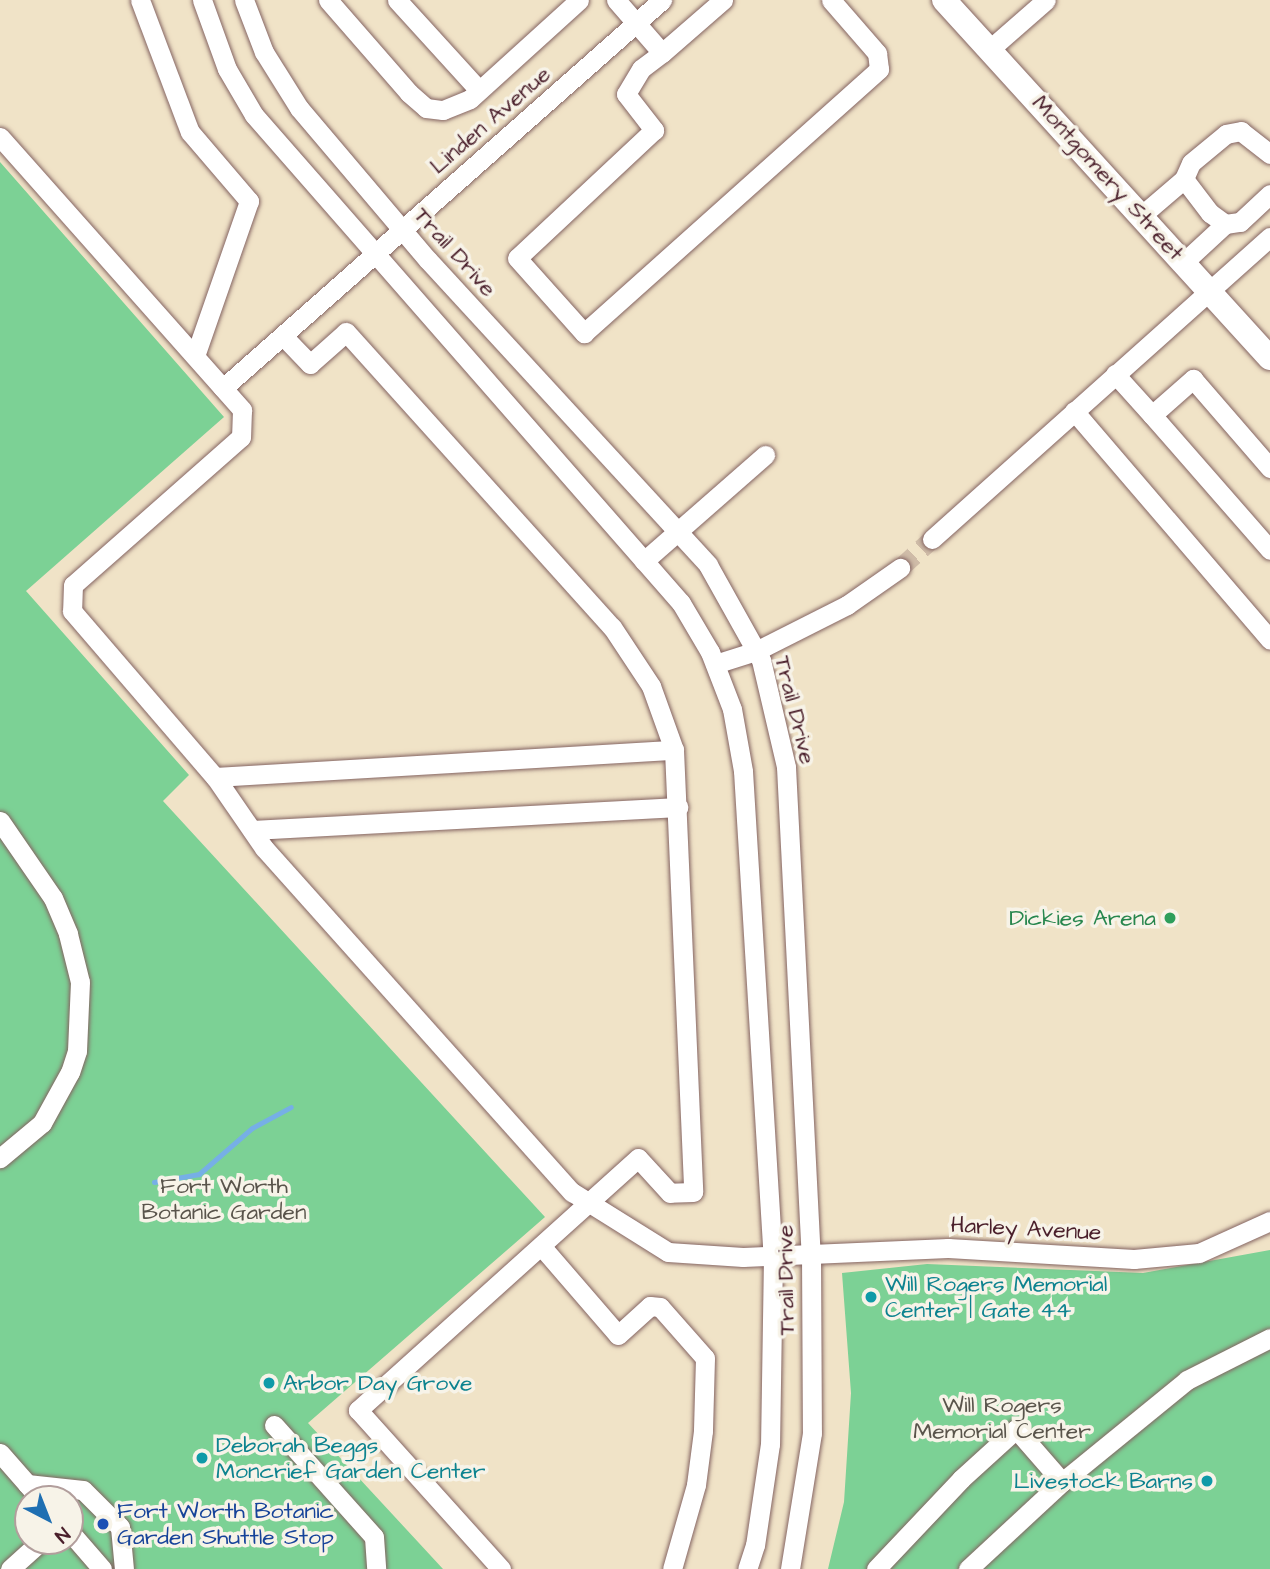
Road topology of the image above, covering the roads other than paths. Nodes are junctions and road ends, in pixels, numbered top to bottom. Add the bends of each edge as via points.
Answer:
1 (140, 0) edge
2 (202, 0) edge
3 (244, 0) edge
4 (328, 0) edge
5 (397, 0) edge
6 (579, 0) edge
7 (615, 0) edge
8 (662, 0) edge
9 (723, 0) edge
10 (831, 0) edge
11 (944, 0) edge
12 (1046, 0) edge
13 (636, 23) junction
14 (990, 49) junction
15 (662, 53) junction
16 (479, 90) junction
17 (0, 137) edge
18 (1270, 155) edge
19 (1184, 179) junction
20 (1270, 194) edge
21 (1142, 215) junction
22 (1233, 223) junction
23 (402, 230) junction
24 (1264, 242) edge
25 (375, 254) junction
26 (1184, 261) junction
27 (1209, 289) junction
28 (283, 336) junction
29 (195, 356) junction
30 (1270, 359) edge
31 (1115, 374) junction
32 (223, 388) junction
33 (1074, 411) junction
34 (1152, 415) junction
35 (765, 455) dead end
36 (1270, 468) edge
37 (677, 531) junction
38 (932, 539) tunnel mouth
39 (1270, 551) edge
40 (644, 561) junction
41 (900, 568) tunnel mouth
42 (1270, 640) edge
43 (756, 651) junction
44 (715, 664) junction
45 (674, 750) junction
46 (215, 777) junction
47 (678, 807) junction
48 (0, 821) edge
49 (252, 830) junction
50 (0, 1158) edge
51 (592, 1202) junction
52 (1270, 1221) edge
53 (542, 1247) junction
54 (811, 1253) junction
55 (772, 1256) junction
56 (1270, 1338) edge
57 (274, 1425) dead end
58 (0, 1453) edge
59 (1062, 1482) junction
60 (28, 1485) edge
61 (84, 1491) edge
62 (84, 1548) edge
63 (26, 1555) edge
64 (10, 1569) edge
65 (102, 1569) edge
66 (124, 1569) edge
67 (376, 1569) edge
68 (501, 1569) edge
69 (672, 1569) edge
70 (747, 1569) edge
71 (790, 1569) edge
72 (876, 1569) edge
73 (968, 1569) edge

1 - 29 street via 190,132 248,201
2 - 25 street, Trail Drive via 227,69 254,115
3 - 23 street, Trail Drive via 264,52 299,108
4 - 16 street via 426,108 454,107
5 - 16 street
6 - 16 street
7 - 13 street
8 - 13 street, Linden Avenue
9 - 15 street
10 - 15 street via 877,53 879,69 584,333 517,258 654,130 626,94 641,69
11 - 14 main road, Montgomery Street
12 - 14 street
13 - 15 street
13 - 23 street, Linden Avenue
14 - 21 main road, Montgomery Street
17 - 29 street, Harley Avenue
18 - 19 street via 1241,131 1226,134 1191,163
19 - 21 street
19 - 22 street via 1210,213
20 - 22 street
21 - 26 main road, Montgomery Street
22 - 24 street
22 - 26 street
23 - 25 street, Linden Avenue
23 - 37 street, Trail Drive
24 - 27 street
25 - 28 street, Linden Avenue
25 - 40 street, Trail Drive
26 - 27 main road, Montgomery Street
27 - 30 main road, Montgomery Street
27 - 31 street
28 - 32 street, Linden Avenue
28 - 45 street via 310,364 346,332 612,627 651,686
29 - 32 street, Harley Avenue
31 - 33 street
31 - 34 street
32 - 46 street, Harley Avenue via 242,410 241,437 73,585 72,611
33 - 38 street
33 - 42 street
34 - 36 street via 1192,379
34 - 39 street
35 - 37 street
37 - 40 street
37 - 43 street, Trail Drive via 708,565
40 - 44 street, Trail Drive via 681,603
41 - 43 street via 848,605
43 - 44 street
43 - 54 street, Trail Drive via 786,767
44 - 55 street, Trail Drive via 732,709 743,771
45 - 46 street
45 - 47 street
46 - 49 street, Harley Avenue
47 - 49 street
47 - 51 street via 693,1192 670,1194 638,1158
48 - 50 street via 53,898 80,982 77,1051 70,1072 42,1123
49 - 51 street, Harley Avenue via 545,1163 572,1192
51 - 53 street
51 - 55 street, Harley Avenue via 668,1252
52 - 54 street, Harley Avenue via 1199,1253 1134,1259 948,1248
53 - 68 street via 358,1410
53 - 69 street via 618,1335 650,1306 660,1307 705,1358 696,1485
54 - 55 street, Harley Avenue
54 - 71 street, Trail Drive via 812,1433
55 - 70 street, Trail Drive via 770,1444
56 - 59 street via 1187,1380
57 - 67 street via 374,1537
58 - 60 street
59 - 72 street via 1016,1429 961,1479
59 - 73 street
61 - 66 street via 120,1527
62 - 65 street
63 - 64 street

